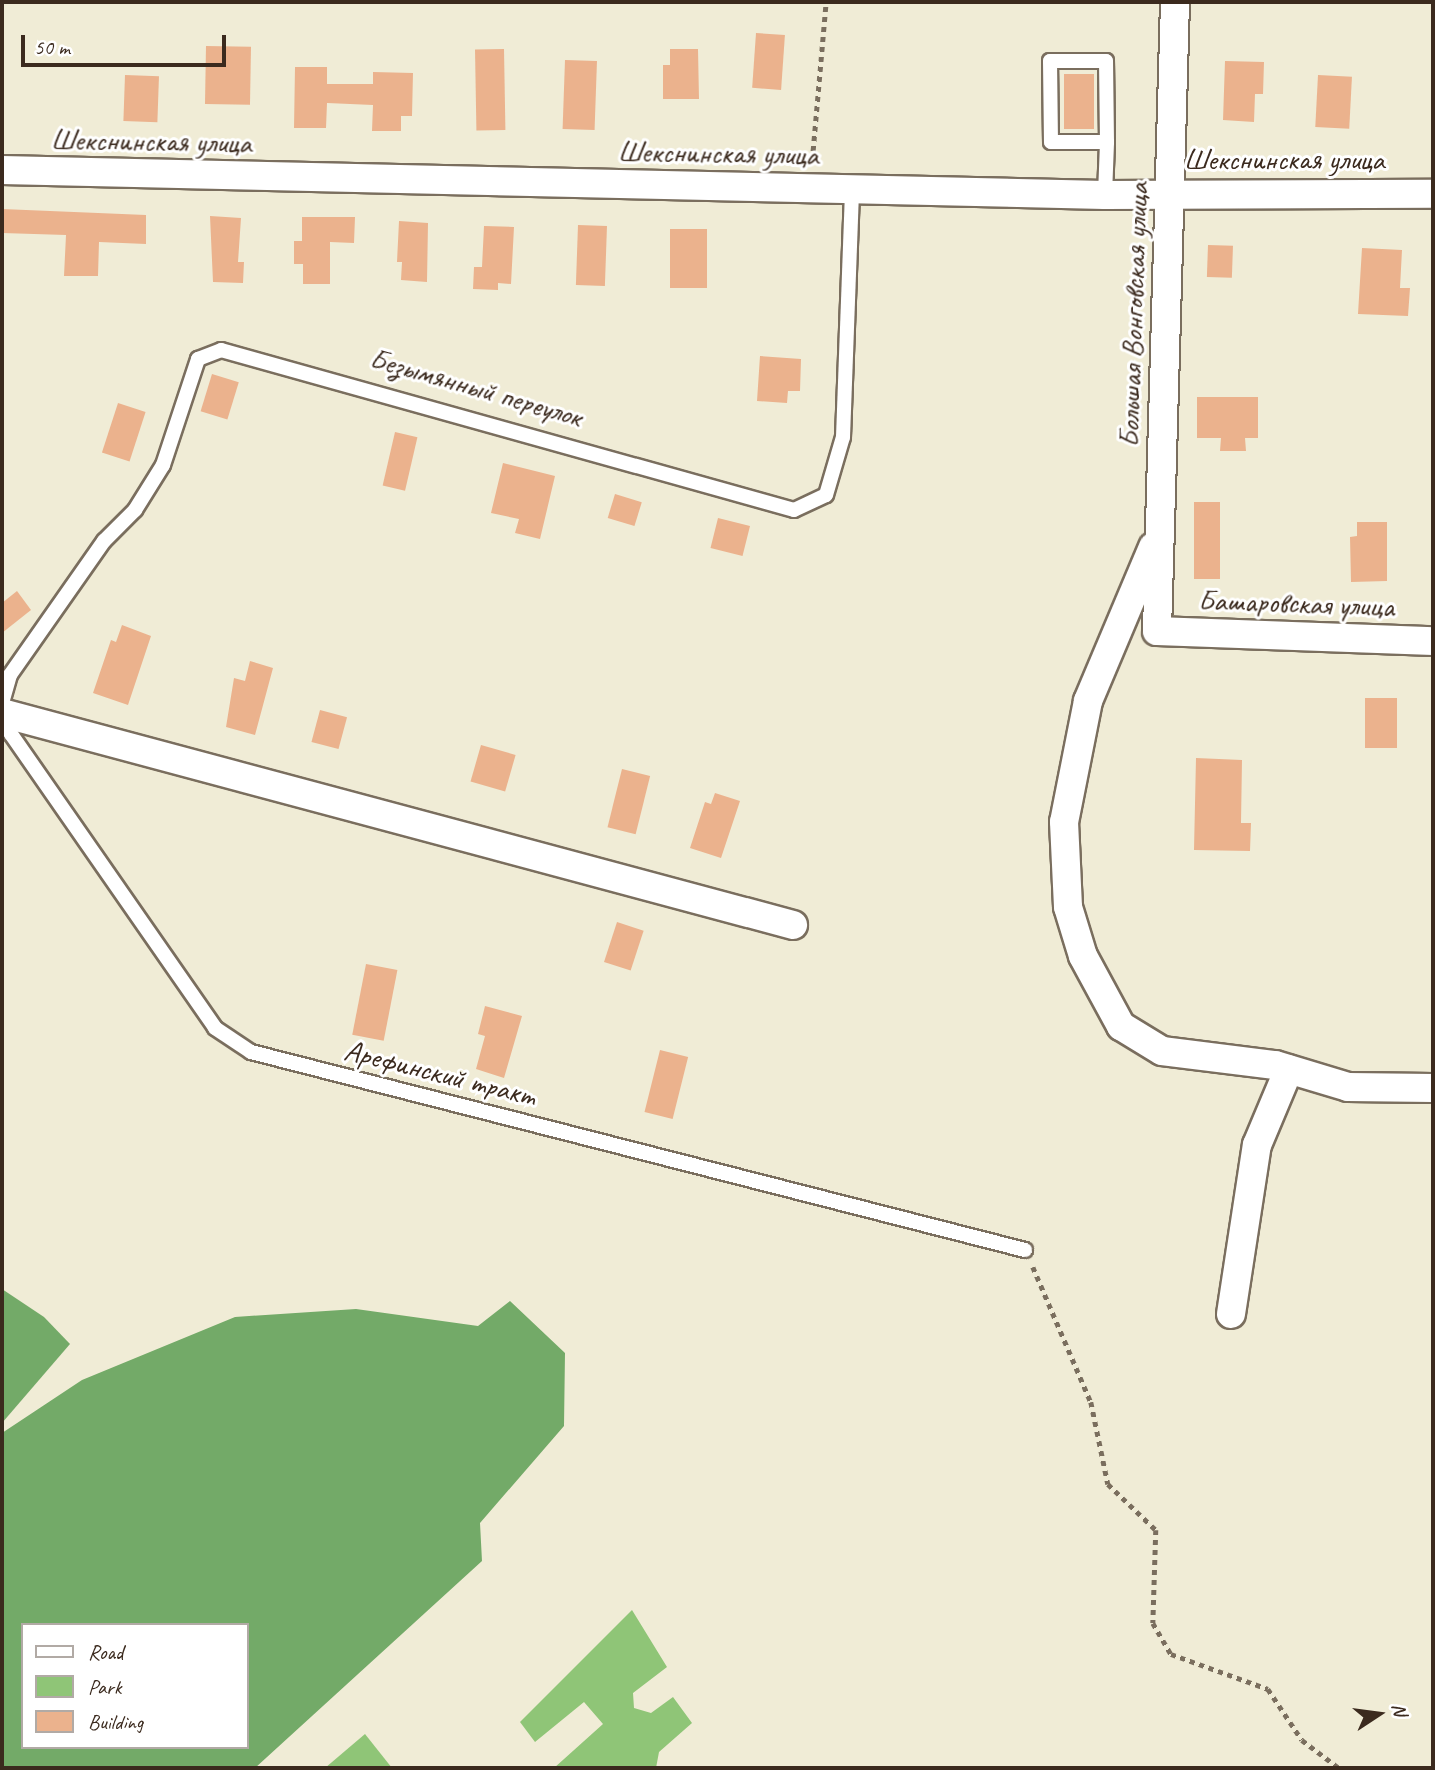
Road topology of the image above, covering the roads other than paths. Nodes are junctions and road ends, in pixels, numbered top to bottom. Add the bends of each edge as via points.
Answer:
1 (1175, 2) edge
2 (1107, 142) junction
3 (2, 170) edge
4 (852, 190) junction
5 (1170, 193) junction
6 (1433, 194) edge
7 (1105, 195) junction
8 (1159, 532) junction
9 (1157, 631) joint
10 (1433, 641) edge
11 (2, 703) edge
12 (2, 714) edge
13 (793, 925) dead end
14 (1289, 1069) junction
15 (1433, 1088) edge
16 (1025, 1250) road end
17 (1231, 1314) dead end

1 - 5 street, Большая Вонговская улица
2 - 2 lane via 1051,142 1050,61 1106,61
2 - 7 lane
3 - 4 street, Шекснинская улица
4 - 7 street, Шекснинская улица
4 - 11 lane, Безымянный переулок via 843,437 826,495 794,510 221,350 198,359 163,465 135,510 104,541 10,675
5 - 6 street, Шекснинская улица
5 - 7 street, Шекснинская улица
5 - 8 street, Большая Вонговская улица
8 - 9 street, Большая Вонговская улица
8 - 14 street via 1088,701 1064,822 1068,907 1083,956 1121,1026 1162,1051
9 - 10 street, Башаровская улица
12 - 13 street
12 - 16 lane, Арефинский тракт via 11,734 215,1028 251,1052
14 - 15 street via 1348,1087
14 - 17 street via 1257,1145

